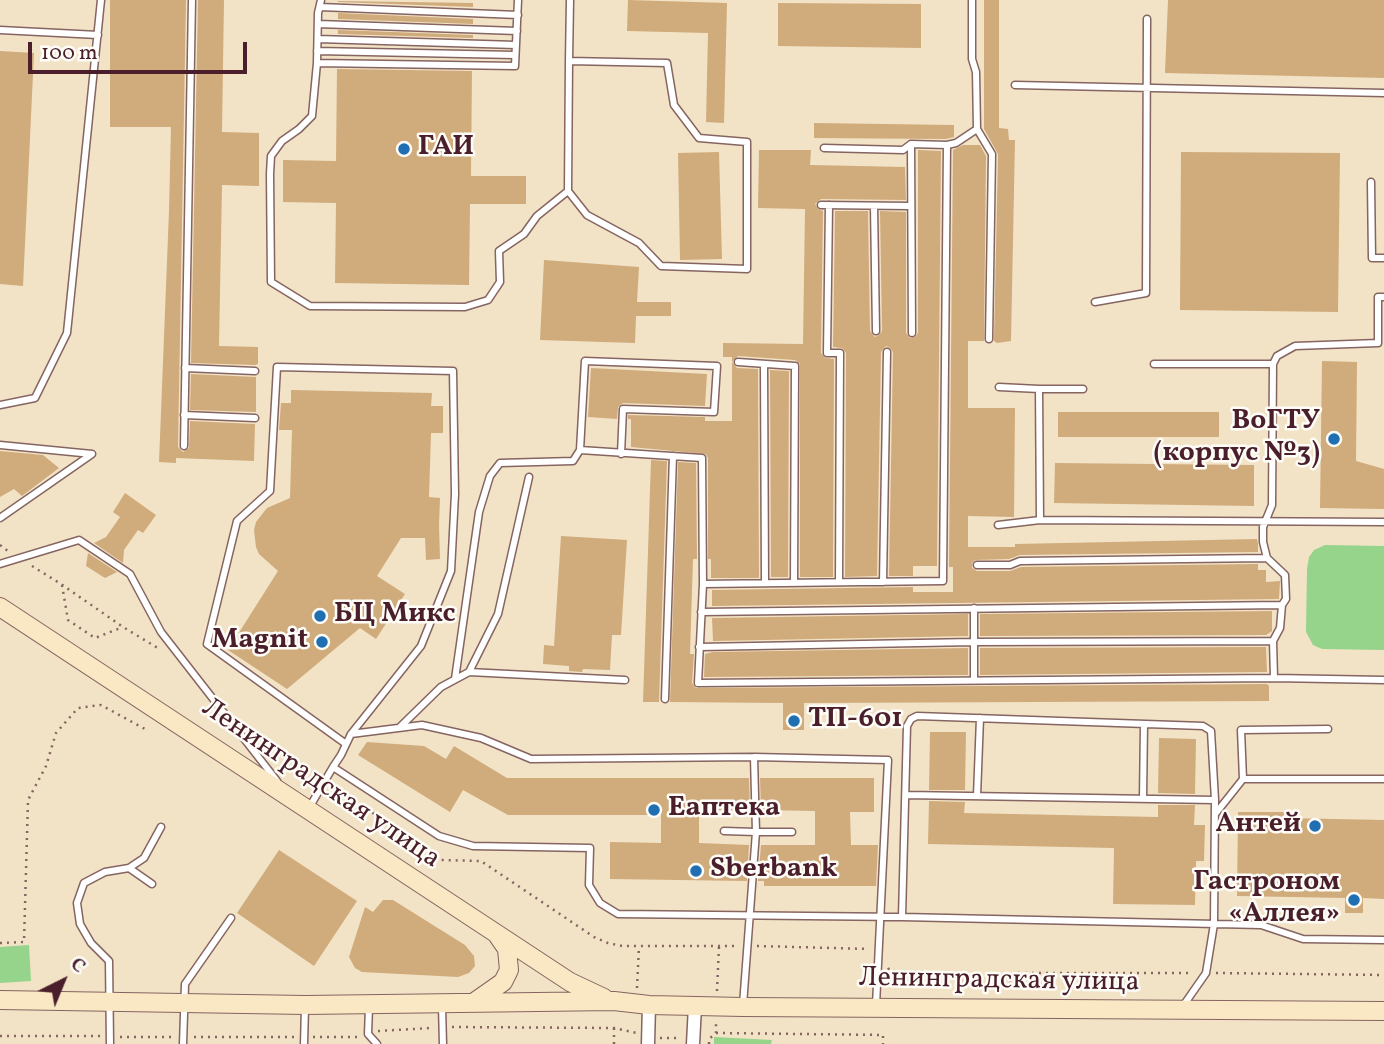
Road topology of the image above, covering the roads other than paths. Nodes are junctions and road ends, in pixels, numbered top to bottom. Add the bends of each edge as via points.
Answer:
1 (101, 0) edge
2 (192, 0) edge
3 (518, 0) edge
4 (570, 0) edge
5 (972, 0) edge
6 (320, 4) edge
7 (518, 15) junction
8 (1147, 19) dead end
9 (318, 24) junction
10 (0, 30) edge
11 (517, 31) junction
12 (98, 35) junction
13 (318, 38) junction
14 (516, 45) junction
15 (317, 51) junction
16 (515, 55) junction
17 (569, 61) junction
18 (317, 63) junction
19 (1015, 85) dead end
20 (1148, 88) junction
21 (1384, 93) edge
22 (977, 129) junction
23 (911, 144) junction
24 (947, 145) junction
25 (824, 148) dead end
26 (1371, 182) dead end
27 (568, 191) junction
28 (874, 206) junction
29 (910, 206) junction
30 (1384, 258) edge
31 (1384, 297) edge
32 (1095, 302) dead end
33 (876, 331) dead end
34 (912, 333) dead end
35 (989, 339) dead end
36 (887, 352) dead end
37 (738, 362) dead end
38 (1154, 365) dead end
39 (1273, 365) junction
40 (764, 366) junction
41 (185, 368) junction
42 (255, 371) dead end
43 (999, 387) dead end
44 (1039, 389) junction
45 (1083, 389) dead end
46 (0, 405) edge
47 (184, 415) junction
48 (255, 418) dead end
49 (0, 444) edge
50 (184, 446) dead end
51 (580, 450) junction
52 (621, 453) junction
53 (673, 456) junction
54 (529, 477) dead end
55 (0, 518) edge
56 (1040, 520) junction
57 (1266, 520) junction
58 (1384, 522) edge
59 (998, 525) dead end
60 (1267, 558) junction
61 (1, 562) edge
62 (977, 565) dead end
63 (838, 582) junction
64 (883, 582) junction
65 (765, 583) junction
66 (794, 583) junction
67 (703, 584) junction
68 (1282, 605) junction
69 (0, 607) edge
70 (974, 608) junction
71 (701, 612) junction
72 (1273, 641) junction
73 (974, 642) junction
74 (699, 647) junction
75 (469, 672) junction
76 (1273, 678) junction
77 (455, 679) junction
78 (625, 680) dead end
79 (974, 680) junction
80 (1384, 680) edge
81 (665, 699) dead end
82 (979, 718) junction
83 (1144, 724) junction
84 (399, 728) junction
85 (1328, 729) dead end
86 (351, 734) junction
87 (346, 744) junction
88 (754, 757) junction
89 (332, 767) junction
90 (1243, 779) junction
91 (1384, 779) edge
92 (906, 795) junction
93 (977, 796) junction
94 (289, 797) junction
95 (1143, 799) junction
96 (1215, 800) junction
97 (308, 810) junction
98 (1215, 814) junction
99 (161, 827) dead end
100 (724, 831) dead end
101 (756, 832) junction
102 (792, 832) dead end
103 (129, 868) junction
104 (152, 884) dead end
105 (749, 914) junction
106 (902, 917) junction
107 (230, 918) dead end
108 (881, 918) junction
109 (1214, 924) junction
110 (496, 933) junction
111 (1384, 940) edge
112 (0, 1000) edge
113 (110, 1001) junction
114 (614, 1001) junction
115 (186, 1002) junction
116 (473, 1003) junction
117 (442, 1004) junction
118 (305, 1005) junction
119 (369, 1005) junction
120 (649, 1005) junction
121 (695, 1006) junction
122 (743, 1007) junction
123 (876, 1007) junction
124 (1181, 1010) junction
125 (1384, 1011) edge
126 (110, 1040) edge
127 (183, 1040) edge
128 (304, 1040) edge
129 (649, 1041) edge
130 (693, 1041) edge
131 (377, 1044) edge
132 (443, 1044) edge

1 - 12 lane
2 - 41 lane
3 - 7 lane
4 - 17 lane
5 - 22 lane
6 - 7 lane
6 - 9 lane
7 - 11 lane
8 - 20 lane
9 - 11 lane
9 - 13 lane
10 - 12 lane
11 - 14 lane
12 - 46 lane via 67,333 35,398
13 - 14 lane
13 - 15 lane
14 - 16 lane
15 - 16 lane
15 - 18 lane
16 - 18 lane via 515,66
17 - 27 lane
17 - 27 lane via 667,63 674,104 699,138 747,142 747,270 661,266 639,243 587,215
18 - 27 lane via 312,116 271,156 270,174 271,282 310,306 465,307 488,300 500,282 499,251 524,234 537,216
19 - 20 lane
20 - 21 lane
20 - 32 lane via 1146,293
22 - 24 lane
22 - 35 lane via 992,154
23 - 24 lane
23 - 25 lane via 903,150
23 - 29 lane
24 - 64 lane via 943,581
26 - 30 lane via 1372,258
28 - 29 lane
28 - 33 lane
28 - 63 lane via 825,205 827,353 840,353
29 - 34 lane
31 - 39 lane via 1378,297 1378,343 1296,346 1277,356
36 - 64 lane
37 - 40 lane
38 - 39 lane
39 - 57 lane via 1272,505
40 - 65 lane
40 - 66 lane via 795,366
41 - 42 lane
41 - 47 lane
43 - 44 lane
44 - 45 lane
44 - 56 lane
47 - 48 lane
47 - 50 lane
49 - 55 lane via 92,454
51 - 52 lane
51 - 52 lane via 585,361 717,366 714,412 623,409
51 - 77 lane via 573,461 500,463 490,476 479,512
52 - 53 lane
53 - 67 lane via 702,458
53 - 81 lane
54 - 75 lane via 498,614
56 - 57 lane
56 - 59 lane
57 - 58 lane
57 - 60 lane via 1262,527
60 - 62 lane
60 - 68 lane via 1285,575
61 - 94 lane via 79,540 130,574 161,632
63 - 64 lane
63 - 66 lane
65 - 66 lane
65 - 67 lane
67 - 71 lane
68 - 70 lane
68 - 72 lane via 1280,628
69 - 94 main road, Ленинградская улица
70 - 71 lane
70 - 73 lane
71 - 74 lane
72 - 73 lane
72 - 76 lane
73 - 74 lane
73 - 79 lane
74 - 79 lane via 698,683
75 - 77 lane
75 - 78 lane
76 - 79 lane
76 - 80 lane
77 - 84 lane
82 - 83 lane
82 - 92 lane via 911,719 907,726
82 - 93 lane
83 - 95 lane
83 - 96 lane via 1203,726 1211,732
84 - 86 lane
84 - 88 lane via 422,725 481,738 531,759
85 - 90 lane via 1241,730
86 - 87 lane
86 - 87 lane via 421,646 451,571 453,371 276,367 270,491 237,521 207,644
87 - 89 lane
88 - 101 lane
88 - 108 lane via 888,760
89 - 97 lane
89 - 105 lane via 439,836 473,846 590,848 589,885 600,903 618,914
90 - 91 lane
90 - 98 lane
92 - 93 lane
92 - 106 lane
93 - 95 lane
94 - 97 main road, Ленинградская улица
95 - 96 lane
96 - 98 lane
97 - 110 main road, Ленинградская улица
98 - 109 lane
99 - 103 lane via 144,858
100 - 101 lane
101 - 102 lane
101 - 105 lane
103 - 104 lane
103 - 113 lane via 84,883 77,903 80,924 109,961
105 - 108 lane
105 - 122 lane
106 - 108 lane
106 - 109 lane
107 - 115 lane via 185,985
108 - 123 lane
109 - 111 lane via 1261,925 1303,939
109 - 124 lane via 1206,973
110 - 114 main road, Ленинградская улица via 570,982
110 - 116 main road via 507,949 509,970 503,982
112 - 113 main road, Ленинградская улица
113 - 115 main road, Ленинградская улица
113 - 126 lane
114 - 116 main road, Ленинградская улица
114 - 120 main road, Ленинградская улица
115 - 118 main road, Ленинградская улица
115 - 127 lane
116 - 117 main road, Ленинградская улица
117 - 119 main road, Ленинградская улица
117 - 132 lane
118 - 119 main road, Ленинградская улица
118 - 128 lane
119 - 131 lane via 368,1034
120 - 121 main road, Ленинградская улица
120 - 129 street
121 - 122 main road, Ленинградская улица
121 - 130 street
122 - 123 main road, Ленинградская улица
123 - 124 main road, Ленинградская улица
124 - 125 main road, Ленинградская улица

